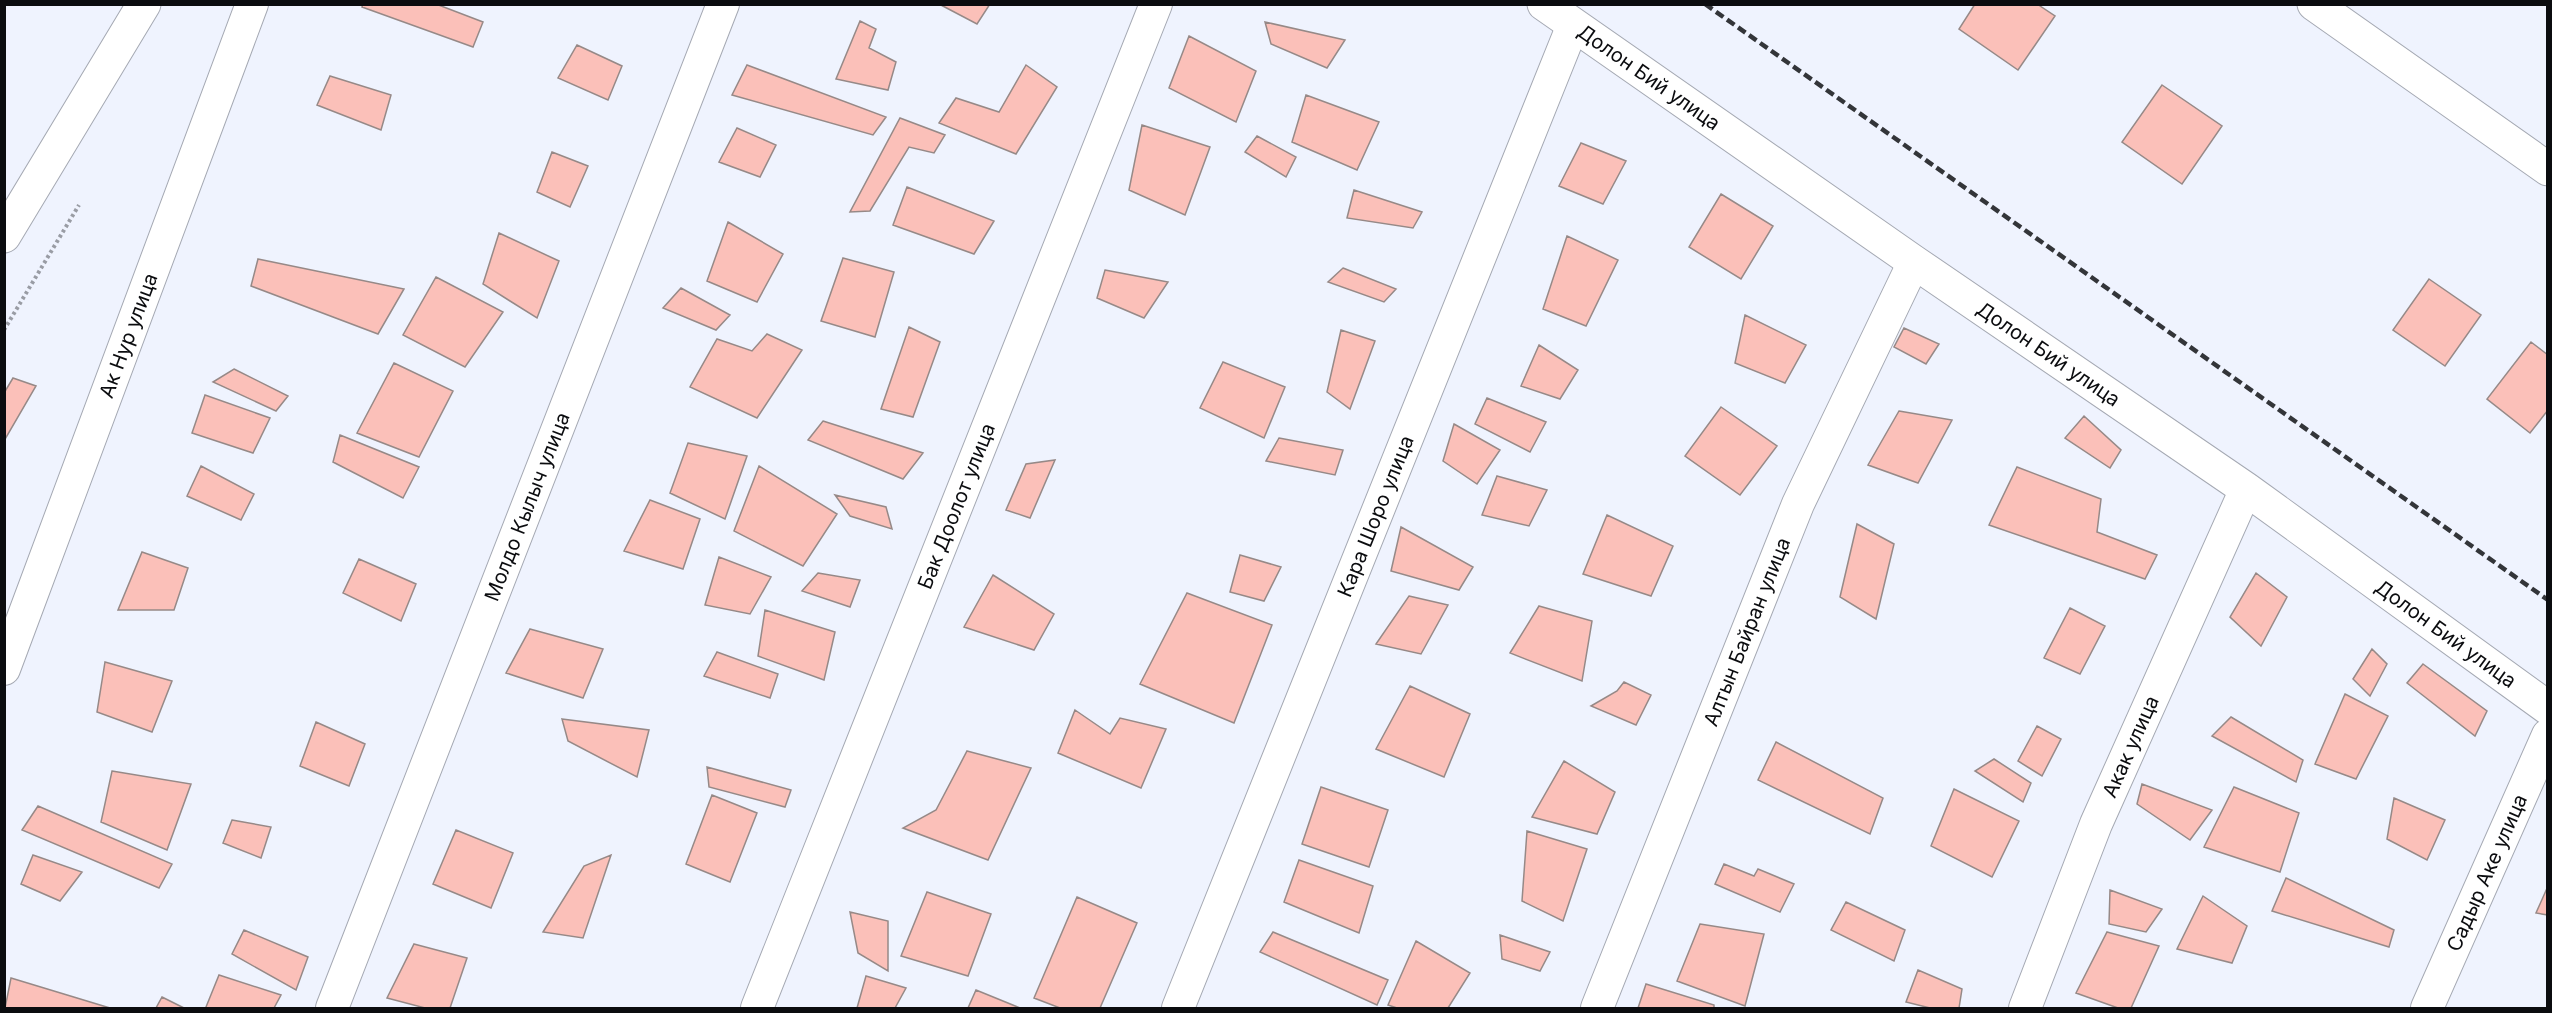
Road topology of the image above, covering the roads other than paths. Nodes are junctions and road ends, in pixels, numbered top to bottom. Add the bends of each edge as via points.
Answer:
1 (144, 4) edge
2 (252, 4) edge
3 (723, 4) edge
4 (1156, 4) edge
5 (1544, 4) edge
6 (2322, 5) edge
7 (1573, 24) junction
8 (2547, 169) edge
9 (4, 236) edge
10 (1914, 262) junction
11 (2246, 489) junction
12 (4, 669) edge
13 (2547, 708) edge
14 (2547, 735) edge
15 (332, 1008) edge
16 (757, 1008) edge
17 (1178, 1008) edge
18 (1597, 1008) edge
19 (2025, 1008) edge
20 (2427, 1008) edge

1 - 9 street
2 - 12 street, Ак Нур улица
3 - 15 street, Молдо Кылыч улица
4 - 16 street, Бак Доолот улица
5 - 7 street, Долон Бий улица
6 - 8 street
7 - 10 street, Долон Бий улица
7 - 17 street, Кара Шоро улица
10 - 11 street, Долон Бий улица
10 - 18 street, Алтын Байран улица via 1798,504
11 - 13 street, Долон Бий улица
11 - 19 street, Акак улица via 2096,824
14 - 20 street, Садыр Аке улица

